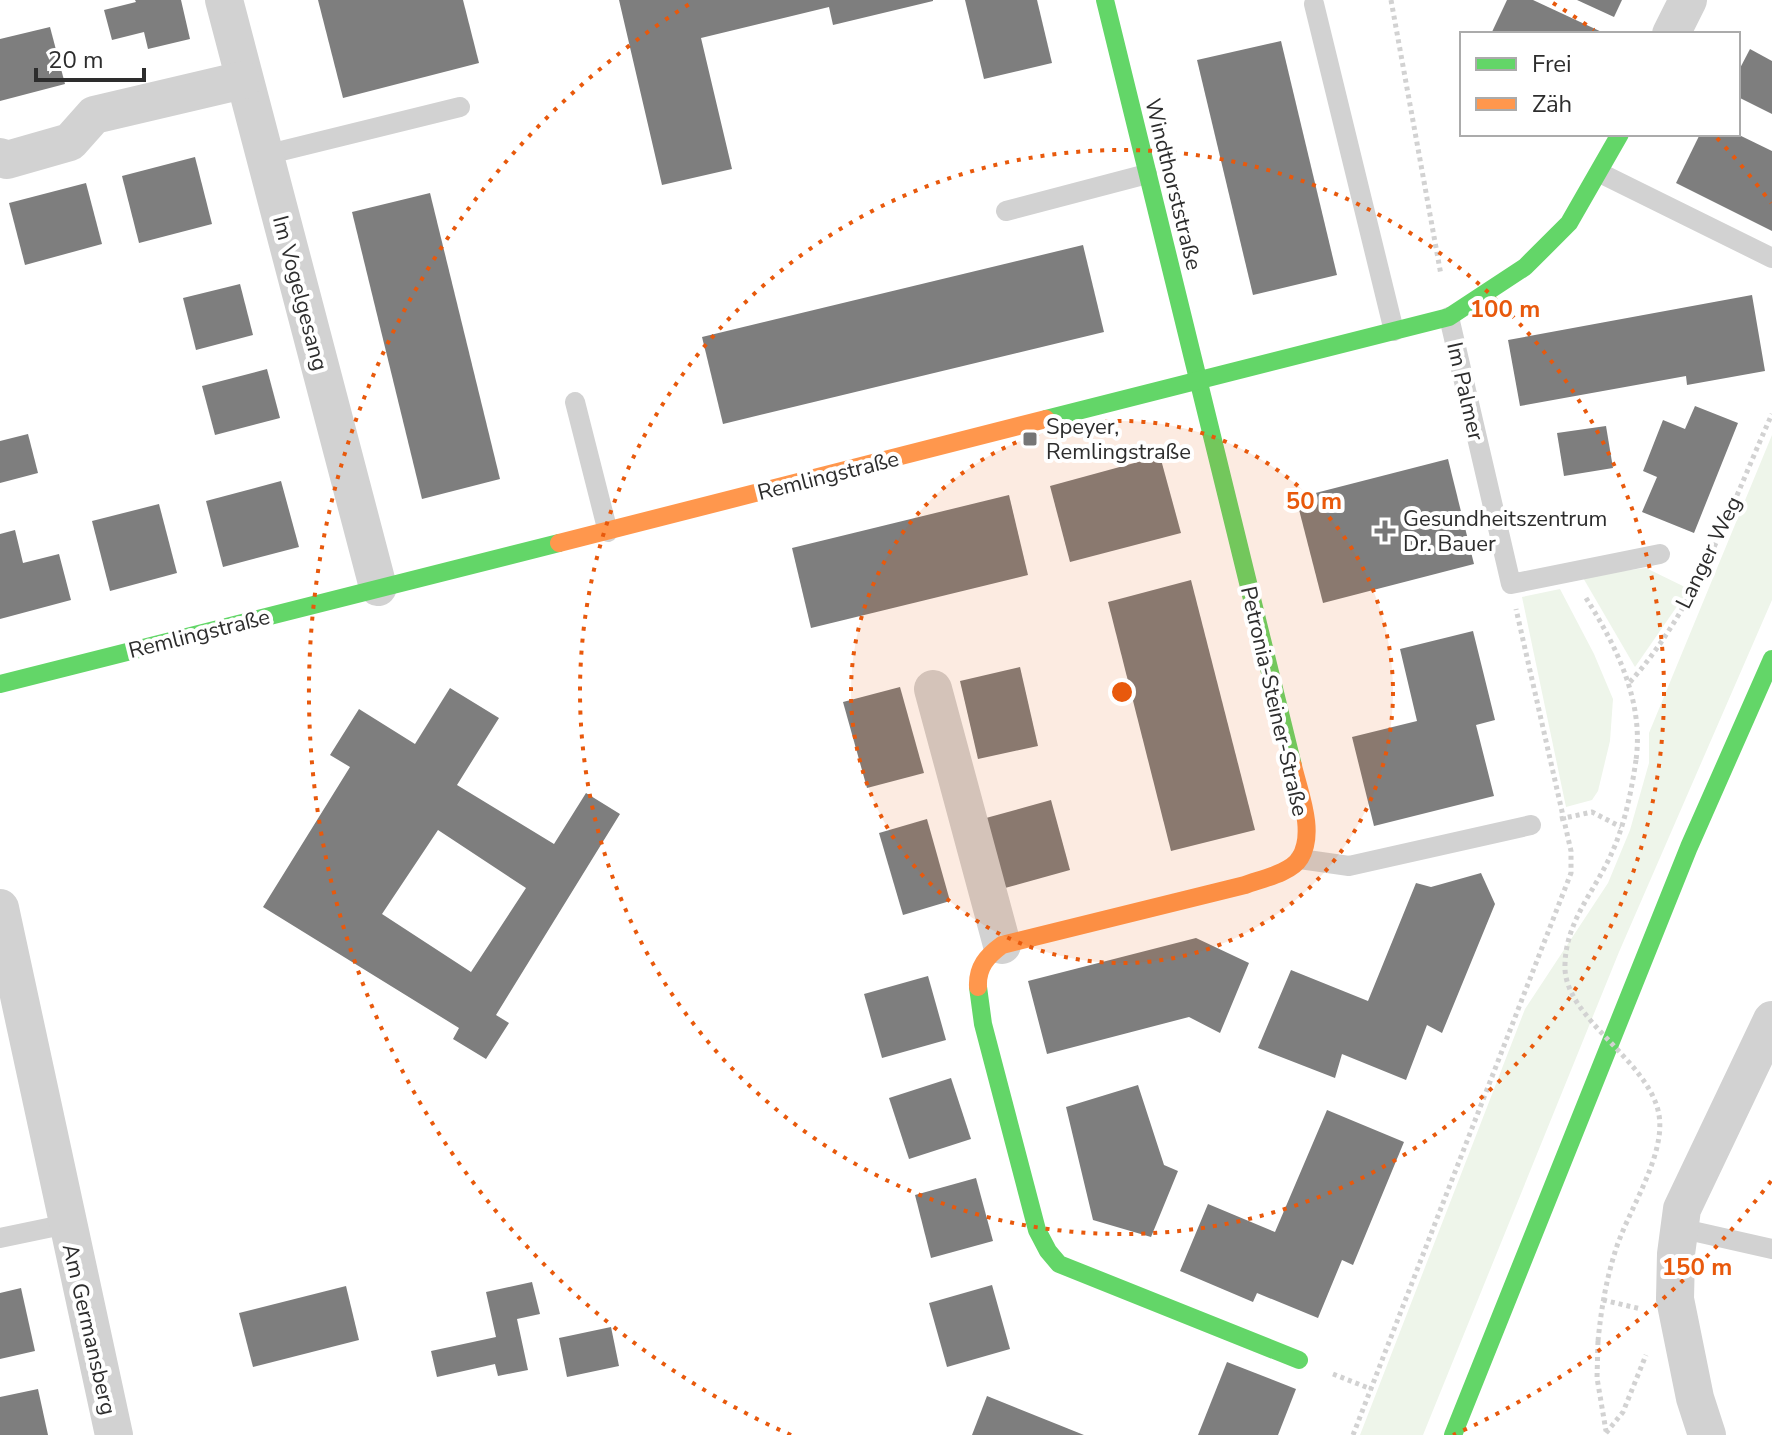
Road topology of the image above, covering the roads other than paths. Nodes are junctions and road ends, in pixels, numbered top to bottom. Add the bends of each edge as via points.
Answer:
1 (224, 0) edge
2 (1105, 0) edge
3 (1688, 0) edge
4 (1314, 4) dead end
5 (1672, 32) edge
6 (243, 80) junction
7 (460, 107) dead end
8 (1619, 136) edge
9 (265, 155) junction
10 (0, 157) edge
11 (1600, 173) junction
12 (1147, 174) junction
13 (1006, 211) dead end
14 (1772, 258) edge
15 (1449, 317) junction
16 (1394, 331) junction
17 (1197, 380) junction
18 (575, 402) dead end
19 (608, 532) junction
20 (1660, 554) dead end
21 (378, 587) junction
22 (1772, 659) edge
23 (0, 684) edge
24 (933, 689) dead end
25 (1531, 825) dead end
26 (1300, 859) junction
27 (0, 908) edge
28 (1002, 945) junction
29 (1772, 1020) edge
30 (67, 1224) junction
31 (1679, 1228) junction
32 (0, 1238) edge
33 (1772, 1249) edge
34 (1299, 1360) dead end
35 (1476, 1377) junction
36 (1695, 1417) edge
37 (114, 1435) edge
38 (1453, 1435) edge
39 (1472, 1435) edge
40 (1707, 1435) edge

1 - 6 street, Im Vogelgesang
2 - 12 street, Windthorststraße
3 - 5 street
4 - 16 lane
6 - 9 street, Im Vogelgesang
6 - 10 street via 94,115 70,142 7,160
7 - 9 lane
8 - 11 street, Remlingstraße
9 - 21 street, Im Vogelgesang
11 - 14 lane
11 - 15 street, Remlingstraße via 1569,223 1525,267
12 - 13 lane
12 - 17 street, Windthorststraße
15 - 16 street, Remlingstraße
15 - 20 lane, Im Palmer via 1511,584
16 - 17 street, Remlingstraße
17 - 19 street, Remlingstraße
17 - 26 street, Petronia-Steiner-Straße via 1305,815
18 - 19 lane
19 - 21 street, Remlingstraße
21 - 23 street, Remlingstraße
22 - 35 street via 1689,847
24 - 28 street
25 - 26 lane via 1349,866
26 - 28 street via 1245,885
27 - 30 street, Am Germansberg
28 - 34 street via 985,958 977,981 983,1024 1037,1230 1048,1251 1059,1264
29 - 31 street via 1682,1209
30 - 32 lane
30 - 37 street, Am Germansberg
31 - 33 lane
31 - 36 street via 1675,1299
35 - 38 street
35 - 39 street
36 - 40 street

